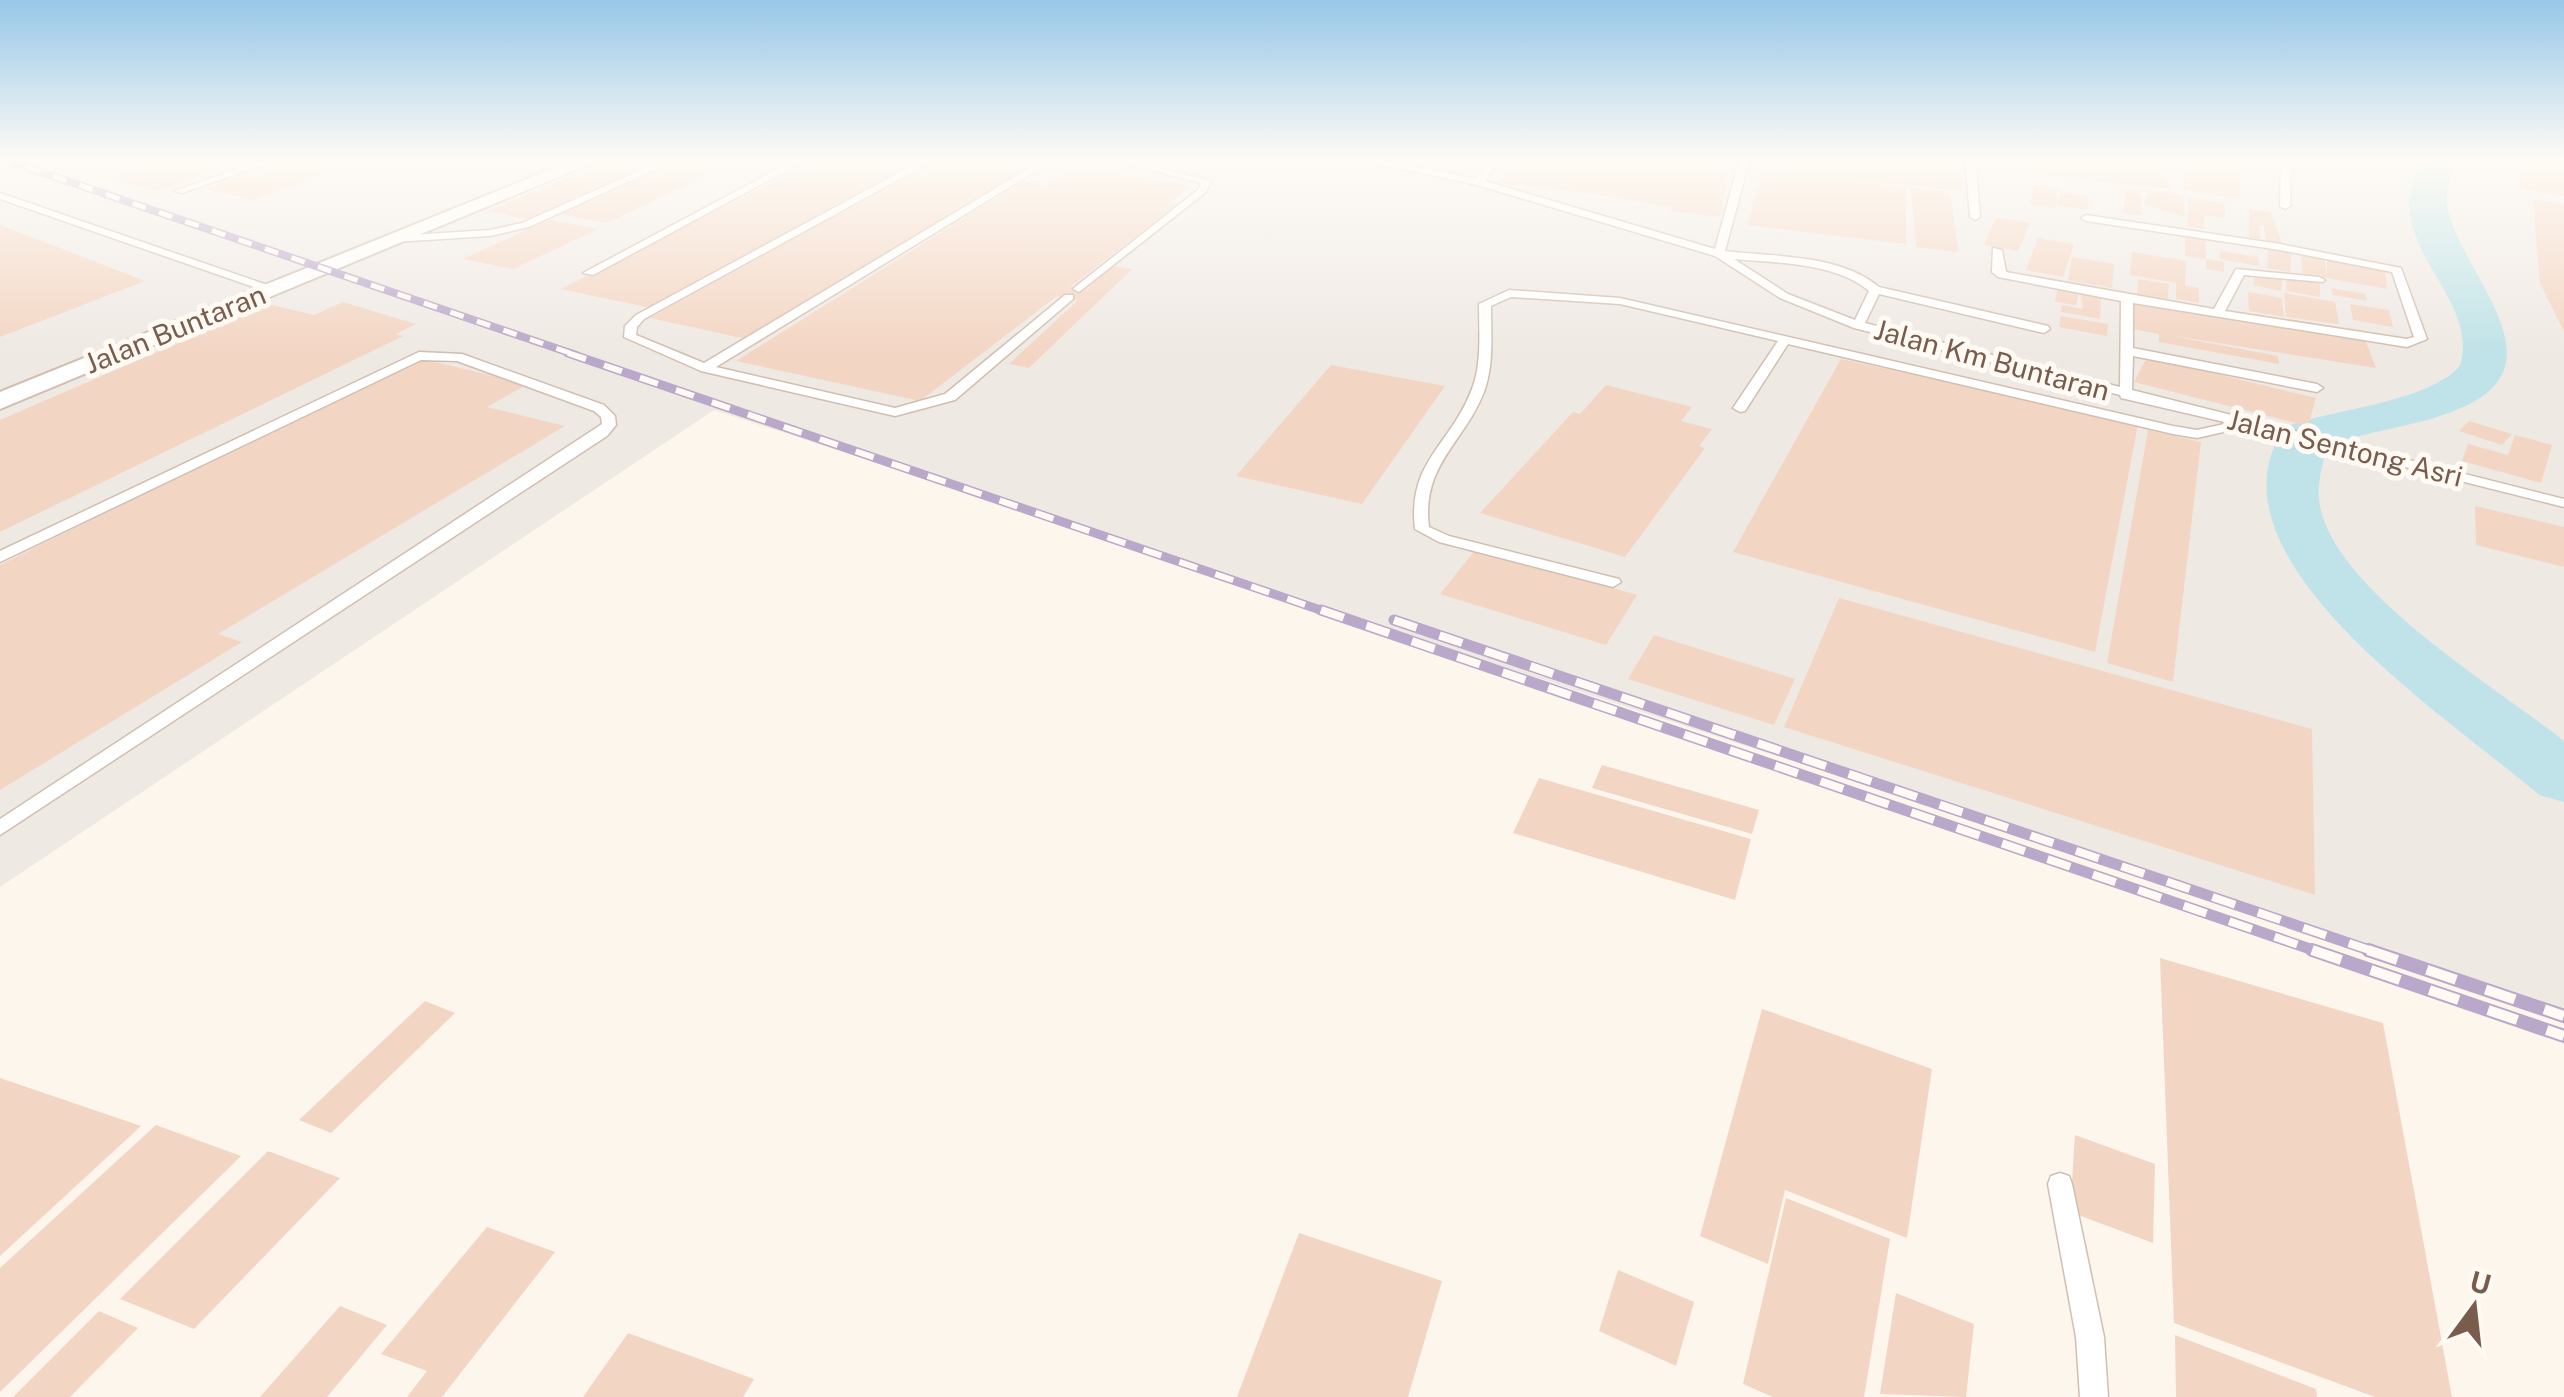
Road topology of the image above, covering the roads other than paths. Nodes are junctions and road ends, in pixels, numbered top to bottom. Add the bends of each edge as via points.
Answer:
1 (75, 223) edge
2 (433, 223) edge
3 (527, 223) edge
4 (683, 223) edge
5 (816, 223) edge
6 (944, 223) edge
7 (1162, 223) edge
8 (1616, 223) edge
9 (1727, 223) edge
10 (2122, 223) edge
11 (394, 239) junction
12 (1997, 250) dead end
13 (1719, 254) junction
14 (589, 273) dead end
15 (2319, 280) dead end
16 (272, 290) junction
17 (1876, 290) junction
18 (2128, 299) junction
19 (2218, 312) junction
20 (1858, 325) junction
21 (2044, 329) dead end
22 (1785, 340) junction
23 (2127, 352) junction
24 (705, 368) junction
25 (2317, 388) dead end
26 (2126, 395) junction
27 (0, 402) edge
28 (1740, 408) dead end
29 (2244, 423) junction
30 (2564, 503) edge
31 (0, 557) edge
32 (1614, 582) dead end
33 (0, 828) edge
34 (2060, 1184) dead end
35 (2094, 1397) edge

1 - 16 lane
2 - 11 street
3 - 11 lane via 490,233
4 - 14 lane
5 - 24 lane via 631,326 630,337
6 - 24 lane
7 - 24 lane via 950,397 895,412
8 - 13 lane, Jalan Km Buntaran
9 - 13 lane
10 - 19 lane via 2397,270 2421,339
11 - 16 street, Jalan Buntaran
12 - 18 lane via 2002,275
13 - 17 lane, Jalan Km Buntaran via 1843,272
13 - 20 lane, Jalan Km Buntaran via 1784,296
15 - 19 lane via 2240,270
16 - 27 street, Jalan Buntaran
17 - 20 lane, Jalan Km Buntaran
17 - 21 lane
18 - 19 lane
18 - 23 lane
20 - 26 lane, Jalan Km Buntaran
22 - 28 lane
22 - 29 lane via 2173,430 2197,434
22 - 32 lane via 1604,299 1509,293 1485,304 1479,389 1421,490 1416,504 1422,529
23 - 25 lane
23 - 26 lane
26 - 29 lane, Jalan Sentong Asri
29 - 30 lane, Jalan Sentong Asri
31 - 33 lane via 419,356 458,358 608,416 602,433
34 - 35 lane via 2090,1337

